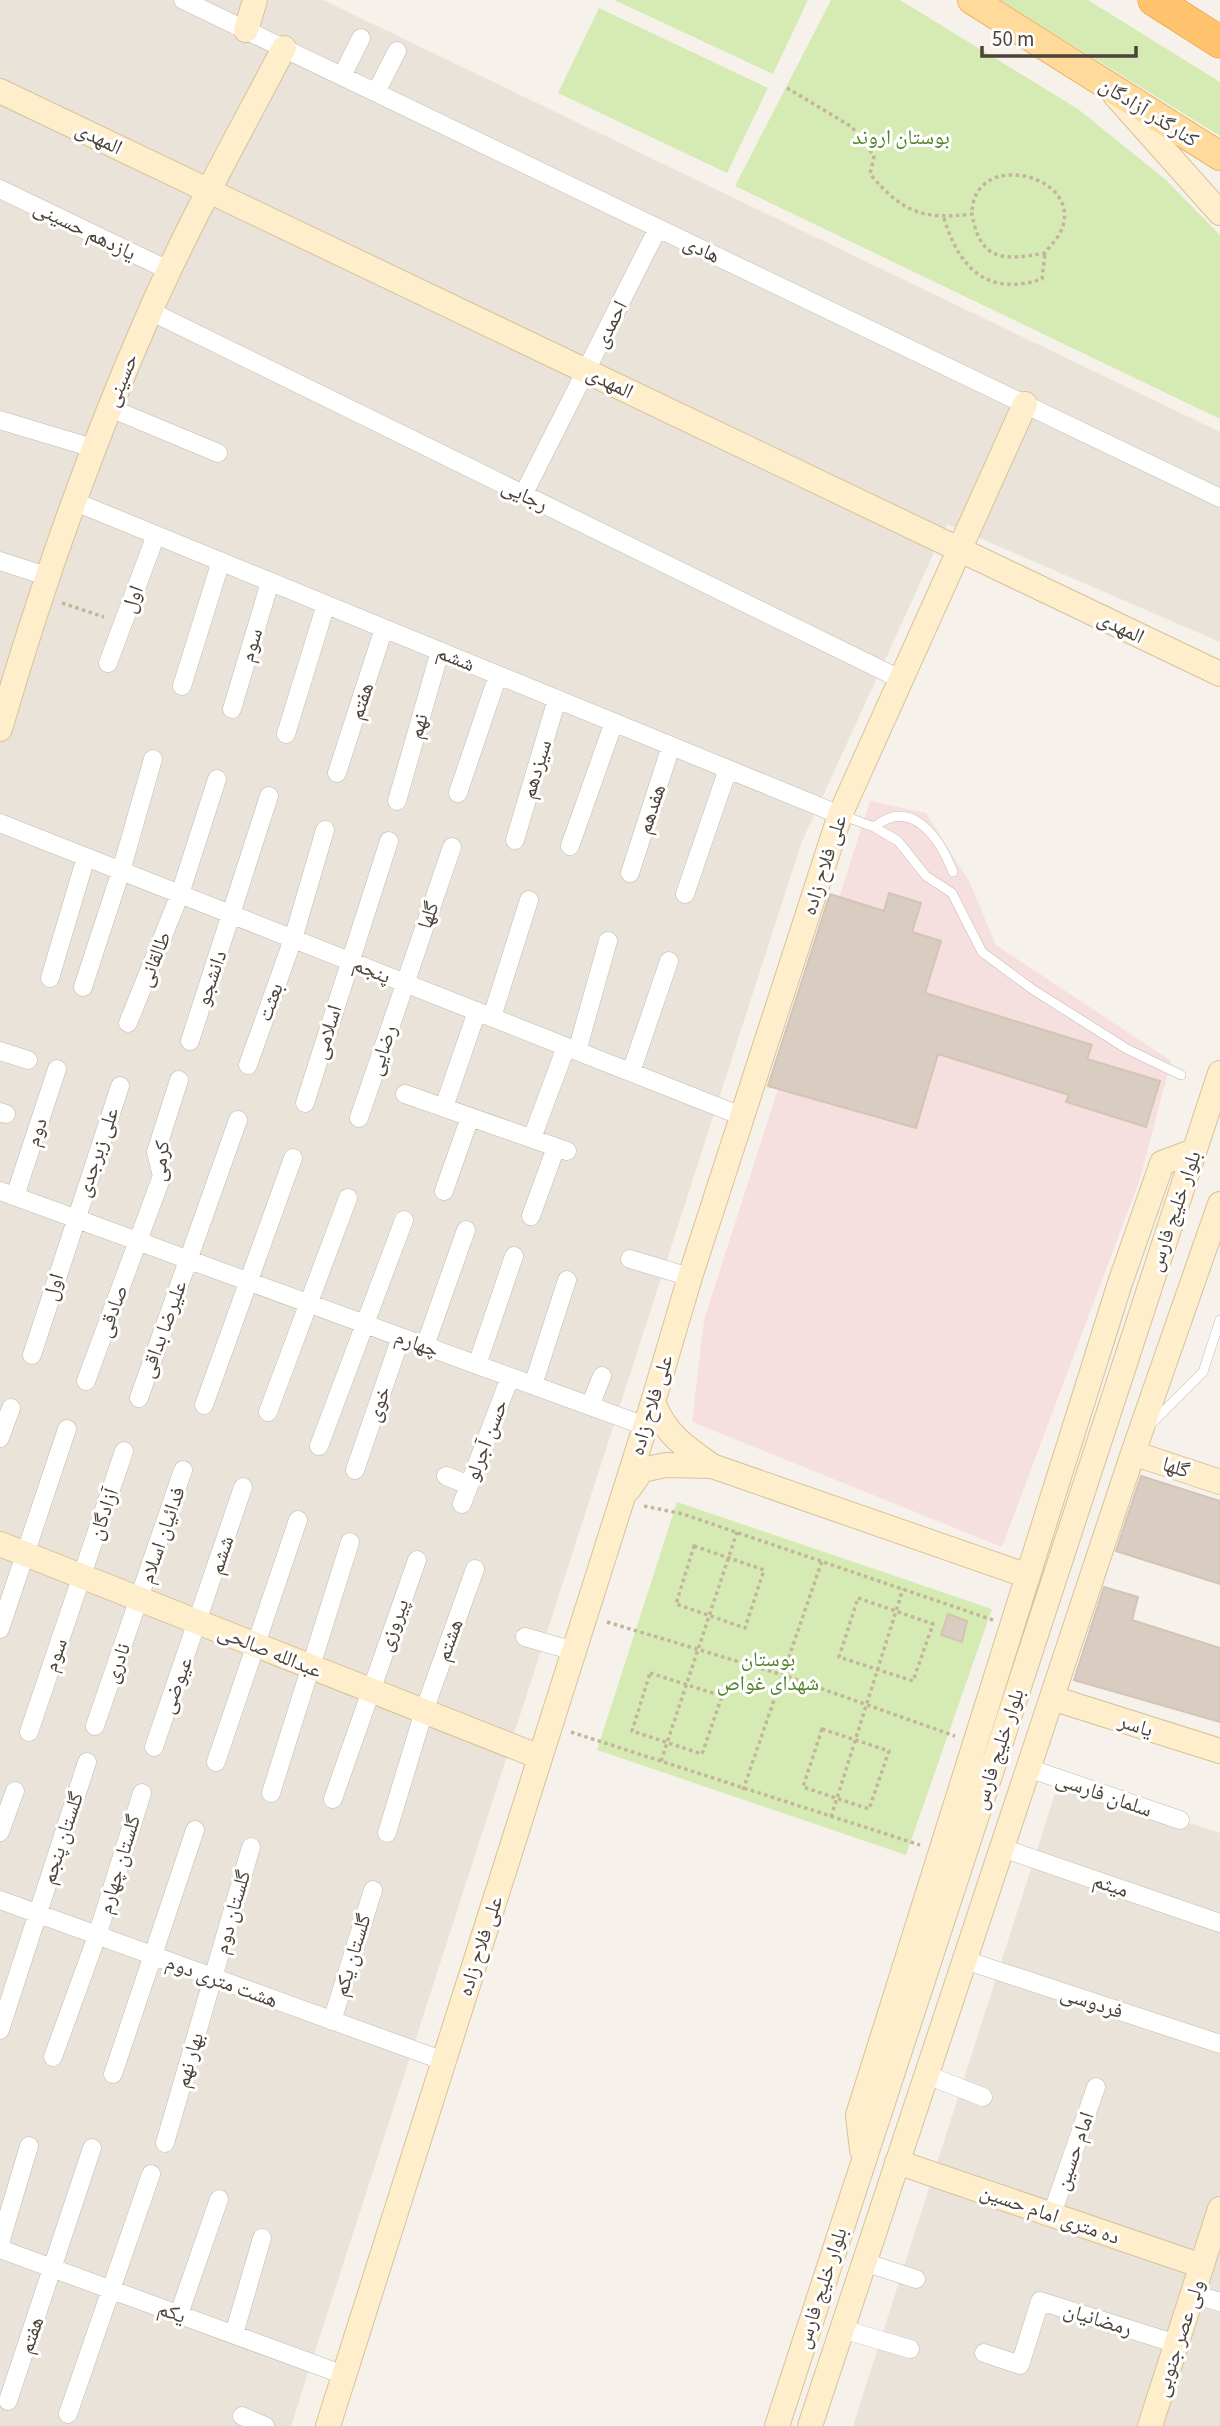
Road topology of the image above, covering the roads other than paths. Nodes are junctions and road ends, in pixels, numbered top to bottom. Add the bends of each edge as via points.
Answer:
1 (183, 0) edge
2 (255, 0) edge
3 (972, 0) edge
4 (1154, 0) edge
5 (246, 30) junction
6 (361, 38) dead end
7 (1220, 42) edge
8 (284, 48) junction
9 (397, 51) dead end
10 (342, 76) junction
11 (1107, 87) junction
12 (0, 91) edge
13 (376, 92) junction
14 (1220, 156) edge
15 (0, 189) edge
16 (210, 191) junction
17 (1220, 213) edge
18 (658, 228) junction
19 (170, 271) junction
20 (150, 311) junction
21 (586, 371) junction
22 (1025, 404) junction
23 (110, 408) junction
24 (0, 420) edge
25 (93, 448) junction
26 (218, 453) dead end
27 (523, 495) junction
28 (1220, 498) edge
29 (72, 500) junction
30 (156, 535) junction
31 (959, 550) junction
32 (0, 561) edge
33 (221, 561) junction
34 (270, 582) junction
35 (43, 585) junction
36 (326, 604) junction
37 (384, 628) junction
38 (439, 651) junction
39 (108, 663) dead end
40 (1220, 674) edge
41 (498, 675) junction
42 (900, 679) junction
43 (182, 686) dead end
44 (557, 699) junction
45 (232, 709) dead end
46 (1, 720) edge
47 (614, 722) junction
48 (286, 734) dead end
49 (671, 746) junction
50 (153, 759) dead end
51 (728, 769) junction
52 (337, 773) dead end
53 (217, 779) dead end
54 (458, 793) dead end
55 (269, 796) dead end
56 (397, 801) dead end
57 (839, 815) junction
58 (0, 823) edge
59 (873, 827) junction
60 (325, 830) dead end
61 (515, 840) dead end
62 (389, 841) dead end
63 (570, 846) dead end
64 (452, 847) dead end
65 (86, 857) junction
66 (121, 871) junction
67 (953, 872) dead end
68 (630, 873) dead end
69 (180, 894) junction
70 (685, 894) dead end
71 (529, 900) dead end
72 (233, 915) junction
73 (293, 939) junction
74 (608, 940) dead end
75 (349, 961) junction
76 (668, 961) dead end
77 (50, 978) dead end
78 (405, 983) junction
79 (83, 986) dead end
80 (484, 1014) junction
81 (128, 1023) dead end
82 (190, 1041) dead end
83 (572, 1049) junction
84 (0, 1051) edge
85 (28, 1060) dead end
86 (247, 1065) dead end
87 (57, 1069) dead end
88 (631, 1072) junction
89 (1220, 1073) edge
90 (1181, 1075) dead end
91 (179, 1080) dead end
92 (120, 1086) dead end
93 (405, 1094) dead end
94 (305, 1103) dead end
95 (444, 1107) junction
96 (470, 1117) junction
97 (744, 1117) junction
98 (359, 1118) dead end
99 (238, 1120) dead end
100 (531, 1138) junction
101 (1195, 1151) junction
102 (293, 1158) dead end
103 (444, 1191) dead end
104 (7, 1193) edge
105 (348, 1198) dead end
106 (1220, 1205) edge
107 (531, 1216) dead end
108 (75, 1218) junction
109 (404, 1220) dead end
110 (466, 1230) dead end
111 (137, 1241) junction
112 (514, 1256) dead end
113 (188, 1259) junction
114 (630, 1259) dead end
115 (690, 1277) junction
116 (567, 1280) dead end
117 (250, 1282) junction
118 (309, 1303) junction
119 (1220, 1320) edge
120 (364, 1323) junction
121 (401, 1337) junction
122 (425, 1346) junction
123 (32, 1355) dead end
124 (477, 1365) junction
125 (602, 1376) dead end
126 (510, 1377) junction
127 (86, 1381) dead end
128 (533, 1385) junction
129 (139, 1398) dead end
130 (204, 1405) dead end
131 (590, 1406) junction
132 (11, 1408) dead end
133 (268, 1412) dead end
134 (649, 1414) junction
135 (67, 1429) dead end
136 (0, 1438) edge
137 (1136, 1444) junction
138 (319, 1446) dead end
139 (124, 1451) dead end
140 (712, 1466) junction
141 (183, 1470) dead end
142 (355, 1470) dead end
143 (446, 1476) dead end
144 (1220, 1482) edge
145 (469, 1485) junction
146 (243, 1487) dead end
147 (622, 1500) junction
148 (462, 1504) dead end
149 (298, 1520) dead end
150 (350, 1542) dead end
151 (0, 1544) edge
152 (24, 1554) junction
153 (417, 1560) dead end
154 (475, 1569) dead end
155 (1028, 1576) junction
156 (82, 1577) junction
157 (140, 1600) junction
158 (199, 1623) junction
159 (0, 1629) edge
160 (525, 1637) dead end
161 (257, 1646) junction
162 (574, 1651) junction
163 (310, 1667) junction
164 (369, 1690) junction
165 (1052, 1698) junction
166 (424, 1712) junction
167 (95, 1726) dead end
168 (29, 1732) dead end
169 (154, 1747) dead end
170 (1220, 1751) edge
171 (540, 1758) junction
172 (87, 1762) dead end
173 (216, 1762) dead end
174 (1028, 1768) junction
175 (15, 1791) dead end
176 (142, 1793) dead end
177 (271, 1793) dead end
178 (334, 1799) dead end
179 (1180, 1820) dead end
180 (195, 1830) dead end
181 (0, 1832) edge
182 (387, 1833) dead end
183 (251, 1847) dead end
184 (1002, 1848) junction
185 (373, 1890) dead end
186 (0, 1900) edge
187 (37, 1914) junction
188 (1220, 1923) edge
189 (97, 1936) junction
190 (153, 1956) junction
191 (965, 1960) junction
192 (212, 1977) junction
193 (332, 2021) junction
194 (0, 2029) edge
195 (1220, 2044) edge
196 (53, 2057) dead end
197 (444, 2062) junction
198 (113, 2074) dead end
199 (927, 2075) junction
200 (1096, 2087) dead end
201 (983, 2097) dead end
202 (166, 2143) dead end
203 (30, 2147) dead end
204 (92, 2148) dead end
205 (863, 2156) junction
206 (897, 2162) junction
207 (152, 2174) dead end
208 (219, 2199) dead end
209 (1220, 2209) edge
210 (1052, 2214) junction
211 (262, 2238) dead end
212 (0, 2243) edge
213 (0, 2249) edge
214 (864, 2262) junction
215 (1202, 2266) junction
216 (54, 2269) junction
217 (916, 2279) dead end
218 (111, 2290) junction
219 (1193, 2294) junction
220 (1220, 2302) edge
221 (179, 2314) junction
222 (842, 2329) junction
223 (234, 2334) junction
224 (1177, 2344) junction
225 (910, 2349) dead end
226 (984, 2353) dead end
227 (344, 2375) junction
228 (8, 2401) dead end
229 (68, 2414) dead end
230 (242, 2416) dead end
231 (265, 2426) edge
232 (328, 2426) edge
233 (777, 2426) edge
234 (810, 2426) edge
235 (1150, 2426) edge

1 - 5 street, هادی
2 - 5 street
3 - 11 main road, کنارگذر آزادگان
4 - 7 highway
5 - 8 street, هادی
6 - 10 street
8 - 10 street, هادی
8 - 16 street, حسینی
9 - 13 street
10 - 13 street, هادی
11 - 14 main road, کنارگذر آزادگان
11 - 17 street
12 - 16 street, المهدی
13 - 18 street, هادی
15 - 19 street, یازدهم حسینی
16 - 19 street, حسینی
16 - 21 street, المهدی
18 - 21 street, احمدی
18 - 22 street, هادی
19 - 20 street, حسینی
20 - 23 street, حسینی
20 - 27 street, رجایی
21 - 27 street, احمدی
21 - 31 street, المهدی
22 - 28 street, هادی
22 - 31 street, علی فلاح زاده
23 - 25 street, حسینی
23 - 26 street
24 - 25 street
25 - 29 street, حسینی
27 - 42 street, رجایی
29 - 30 street, ششم
29 - 35 street, حسینی
30 - 33 street, ششم
30 - 39 street, اول
31 - 40 street, المهدی
31 - 42 street, علی فلاح زاده
32 - 35 street
33 - 34 street, ششم
33 - 43 street
34 - 36 street, ششم
34 - 45 street, سوم
35 - 46 street, حسینی
36 - 37 street, ششم
36 - 48 street
37 - 38 street, ششم
37 - 52 street, هفتم
38 - 41 street, ششم
38 - 56 street, نهم
41 - 44 street, ششم
41 - 54 street
42 - 57 street, علی فلاح زاده
44 - 47 street, ششم
44 - 61 street, سیزدهم
47 - 49 street, ششم
47 - 63 street
49 - 51 street, ششم
49 - 68 street, هفدهم
50 - 66 street
51 - 57 street, ششم
51 - 70 street
53 - 69 street, طالقانی
55 - 72 street, دانشجو
57 - 59 lane
57 - 97 street, علی فلاح زاده
58 - 65 street, پنجم
59 - 67 lane via 887,816 913,820 932,833
59 - 90 lane via 898,841 926,876 951,893 982,952 1127,1049
60 - 73 street, بعثت
62 - 75 street, اسلامی
64 - 78 street, گلها
65 - 66 street, پنجم
65 - 77 street
66 - 69 street, پنجم
66 - 79 street
69 - 72 street, پنجم
69 - 81 street, طالقانی
71 - 80 street
72 - 73 street, پنجم
72 - 82 street, دانشجو
73 - 75 street, پنجم
73 - 86 street, بعثت
74 - 83 street
75 - 78 street, پنجم
75 - 94 street, اسلامی
76 - 88 street
78 - 80 street, پنجم
78 - 98 street, رضایی
80 - 83 street, پنجم
80 - 95 street
83 - 88 street, پنجم
83 - 100 street
84 - 85 street
87 - 104 street, دوم
88 - 97 street, پنجم
89 - 101 street, بلوار خلیج فارس
91 - 111 street, کرمی via 156,1152 162,1176
92 - 108 street, علی زبرجدی
93 - 95 street
95 - 96 street
96 - 100 street
96 - 103 street
97 - 115 street, علی فلاح زاده
99 - 113 street
100 - 107 street via 562,1149
101 - 155 street via 1161,1163
101 - 205 street, بلوار خلیج فارس
102 - 117 street
104 - 108 street, چهارم
105 - 118 street
106 - 137 street, بلوار خلیج فارس
108 - 111 street, چهارم
108 - 123 street, اول
109 - 120 street
110 - 122 street
111 - 113 street, چهارم
111 - 127 street, صادقی
112 - 124 street
113 - 117 street, چهارم
113 - 129 street, علیرضا بداقی
114 - 115 street
115 - 134 street, علی فلاح زاده
116 - 128 street
117 - 118 street, چهارم
117 - 130 street
118 - 120 street, چهارم
118 - 133 street
119 - 137 lane via 1203,1372
120 - 121 street, چهارم
120 - 138 street
121 - 122 street, چهارم
121 - 142 street, خوی
122 - 124 street, چهارم
124 - 126 street, چهارم
125 - 131 street
126 - 128 street, چهارم
126 - 145 street, حسن آجرلو
128 - 131 street, چهارم
131 - 134 street, چهارم
132 - 136 street
134 - 140 street
134 - 147 street, علی فلاح زاده
135 - 152 street
137 - 144 street, گلها
137 - 165 street, بلوار خلیج فارس
139 - 156 street, آزادگان
140 - 147 street via 666,1465 642,1470
140 - 155 street
141 - 157 street, فدائیان اسلام
143 - 145 street
145 - 148 street, حسن آجرلو
146 - 158 street, ششم
147 - 162 street, علی فلاح زاده
149 - 161 street
150 - 163 street
151 - 152 street, عبدالله صالحی
152 - 156 street, عبدالله صالحی
152 - 159 street
153 - 164 street, پیروزی
154 - 166 street, هشتم
155 - 205 street via 858,2115
156 - 157 street, عبدالله صالحی
156 - 168 street, سوم
157 - 158 street, عبدالله صالحی
157 - 167 street, نادری
158 - 161 street, عبدالله صالحی
158 - 169 street, عیوضی
160 - 162 street
161 - 163 street, عبدالله صالحی
161 - 173 street
162 - 171 street, علی فلاح زاده
163 - 164 street, عبدالله صالحی
163 - 177 street
164 - 166 street, عبدالله صالحی
164 - 178 street, پیروزی
165 - 170 street, یاسر
165 - 174 street, بلوار خلیج فارس
166 - 171 street, عبدالله صالحی
166 - 182 street
171 - 197 street, علی فلاح زاده
172 - 187 street, گلستان پنجم
174 - 179 street, سلمان فارسی
174 - 184 street, بلوار خلیج فارس
175 - 181 street
176 - 189 street, گلستان چهارم
180 - 190 street
183 - 192 street, گلستان دوم
184 - 188 street, میثم
184 - 191 street, بلوار خلیج فارس
185 - 193 street, گلستان یکم
186 - 187 street, هشت متری دوم
187 - 189 street, هشت متری دوم
187 - 194 street, گلستان پنجم
189 - 190 street, هشت متری دوم
189 - 196 street, گلستان چهارم
190 - 192 street, هشت متری دوم
190 - 198 street
191 - 195 street, فردوسی
191 - 199 street, بلوار خلیج فارس
192 - 193 street, هشت متری دوم
192 - 202 street, بهار نهم
193 - 197 street, هشت متری دوم
197 - 227 street, علی فلاح زاده
199 - 201 street
199 - 206 street, بلوار خلیج فارس
200 - 210 street, امام حسین
203 - 212 street
204 - 216 street
205 - 233 street, بلوار خلیج فارس
206 - 210 street, ده متری امام حسین
206 - 214 street, بلوار خلیج فارس
207 - 218 street
208 - 221 street
209 - 215 street, ولی عصر جنوبی
210 - 215 street, ده متری امام حسین
211 - 223 street
213 - 216 street, یکم
214 - 217 street
214 - 222 street, بلوار خلیج فارس
215 - 219 street, ولی عصر جنوبی
216 - 218 street, یکم
216 - 228 street, هفتم
218 - 221 street, یکم
218 - 229 street
219 - 220 street
219 - 224 street, ولی عصر جنوبی
221 - 223 street, یکم
222 - 225 street
222 - 234 street, بلوار خلیج فارس
223 - 227 street, یکم
224 - 226 street, رمضانیان via 1040,2301 1020,2364
224 - 235 street, ولی عصر جنوبی
227 - 232 street, علی فلاح زاده
230 - 231 street

